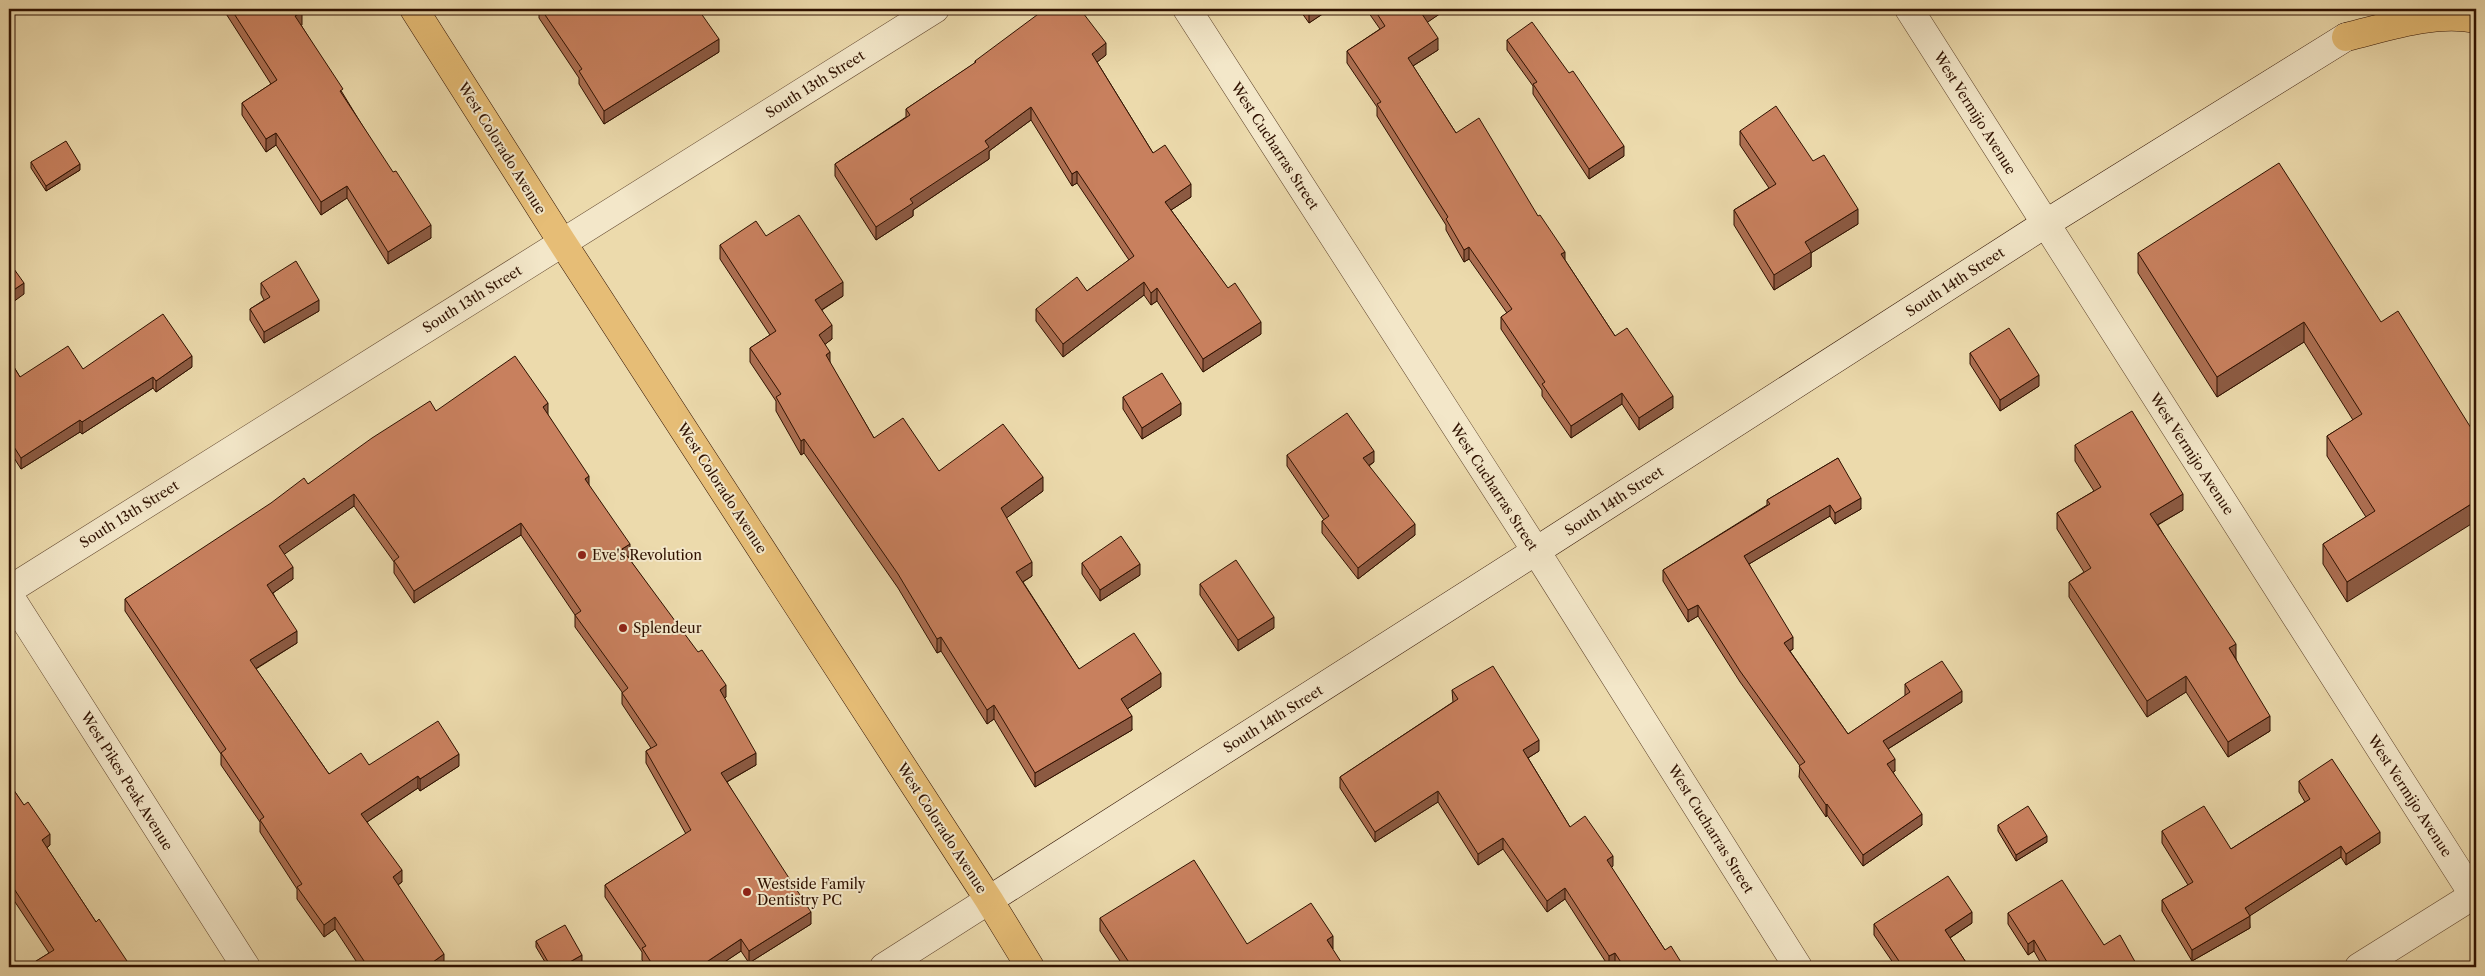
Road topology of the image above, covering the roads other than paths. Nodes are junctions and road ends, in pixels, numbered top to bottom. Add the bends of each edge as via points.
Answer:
1 (414, 9) edge
2 (936, 9) edge
3 (1187, 9) edge
4 (1909, 9) edge
5 (2370, 9) edge
6 (2476, 19) edge
7 (2346, 37) junction
8 (2045, 224) junction
9 (562, 242) junction
10 (1536, 551) junction
11 (9, 590) edge
12 (9, 596) edge
13 (2475, 897) edge
14 (989, 900) junction
15 (246, 967) edge
16 (884, 967) edge
17 (1030, 967) edge
18 (1798, 967) edge
19 (2359, 967) edge

1 - 9 main road, West Colorado Avenue
2 - 9 street, South 13th Street
3 - 10 street, West Cucharras Street
4 - 8 street, West Vermijo Avenue
5 - 7 main road
6 - 7 main road via 2459,16 2431,18
7 - 8 street, South 14th Street
8 - 10 street, South 14th Street
8 - 13 street, West Vermijo Avenue
9 - 11 street, South 13th Street
9 - 14 main road, West Colorado Avenue
10 - 14 street, South 14th Street
10 - 18 street, West Cucharras Street
12 - 15 street, West Pikes Peak Avenue
13 - 19 street
14 - 16 street, South 14th Street
14 - 17 main road, West Colorado Avenue

